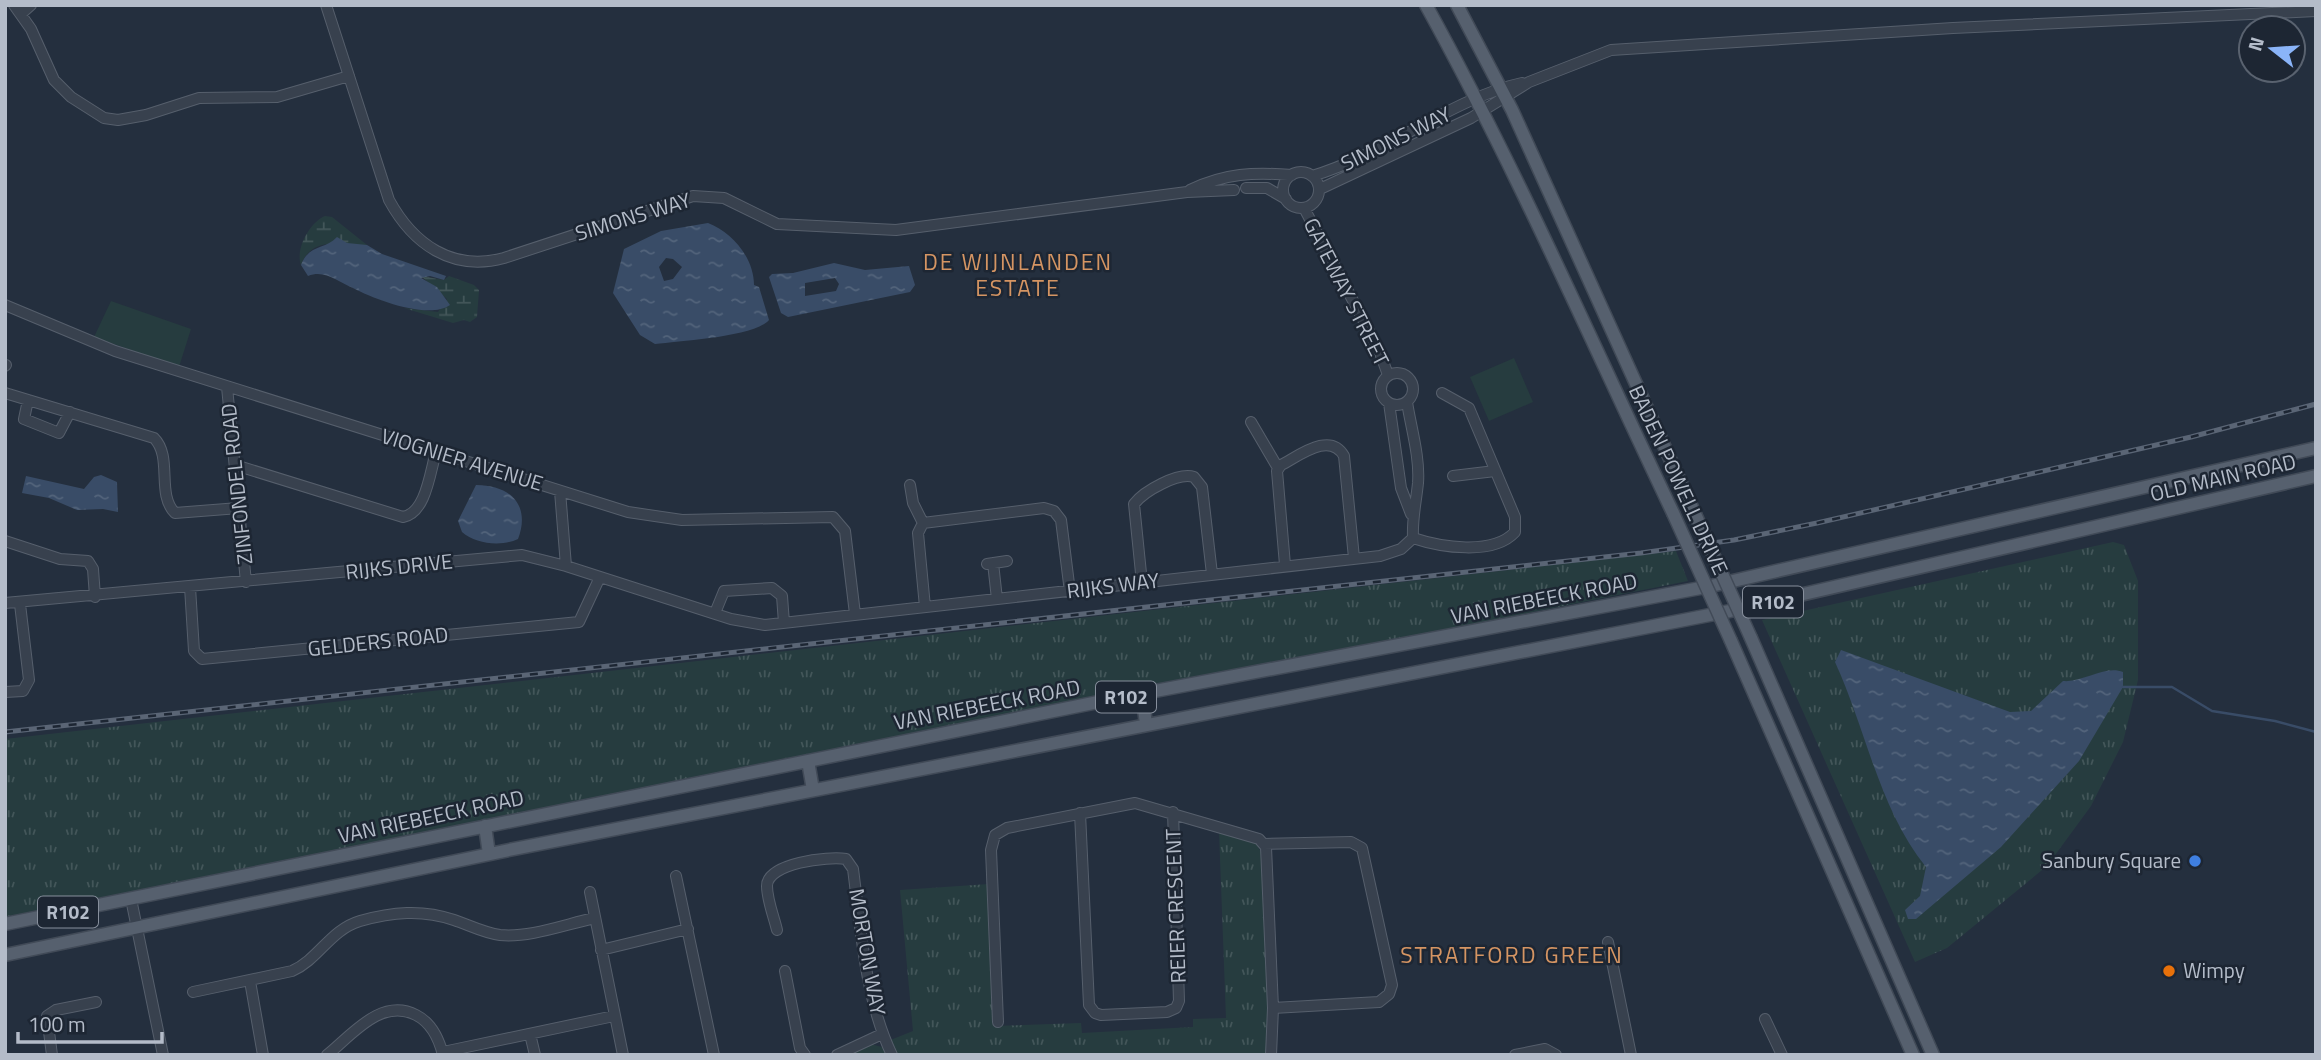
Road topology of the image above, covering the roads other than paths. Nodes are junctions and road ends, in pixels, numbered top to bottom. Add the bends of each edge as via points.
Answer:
1 (31, 5) edge
2 (326, 5) edge
3 (1426, 5) edge
4 (1457, 5) edge
5 (18, 9) edge
6 (2316, 11) edge
7 (349, 76) junction
8 (1504, 93) junction
9 (1481, 105) junction
10 (1292, 175) junction
11 (1312, 176) junction
12 (1246, 188) dead end
13 (1320, 189) junction
14 (1234, 190) dead end
15 (1186, 192) junction
16 (1286, 199) junction
17 (1304, 208) junction
18 (5, 305) edge
19 (1388, 375) junction
20 (228, 387) junction
21 (5, 393) edge
22 (1442, 393) dead end
23 (28, 400) junction
24 (1407, 401) junction
25 (1389, 403) junction
26 (70, 412) junction
27 (1251, 422) dead end
28 (1415, 447) junction
29 (2316, 448) edge
30 (1396, 449) junction
31 (436, 452) junction
32 (235, 465) junction
33 (1278, 468) junction
34 (1495, 471) junction
35 (1453, 476) dead end
36 (2316, 476) edge
37 (910, 485) dead end
38 (2141, 488) joint
39 (560, 491) junction
40 (239, 508) junction
41 (1412, 514) junction
42 (923, 523) junction
43 (1413, 538) junction
44 (5, 541) edge
45 (1354, 558) junction
46 (1007, 561) dead end
47 (1285, 565) junction
48 (566, 566) junction
49 (1212, 574) junction
50 (600, 577) junction
51 (246, 582) junction
52 (1142, 583) junction
53 (190, 587) junction
54 (1070, 592) junction
55 (95, 597) junction
56 (997, 599) junction
57 (5, 603) edge
58 (20, 604) junction
59 (925, 607) junction
60 (715, 613) junction
61 (855, 614) junction
62 (784, 623) junction
63 (5, 692) edge
64 (1142, 694) junction
65 (1146, 724) junction
66 (808, 761) junction
67 (813, 790) junction
68 (1172, 812) junction
69 (1080, 813) junction
70 (485, 826) junction
71 (1265, 844) junction
72 (489, 854) junction
73 (676, 876) dead end
74 (590, 892) dead end
75 (131, 899) junction
76 (595, 918) junction
77 (5, 924) edge
78 (136, 927) junction
79 (688, 929) junction
80 (777, 930) dead end
81 (1608, 942) dead end
82 (601, 950) junction
83 (5, 955) edge
84 (785, 971) dead end
85 (250, 981) junction
86 (193, 992) dead end
87 (96, 1002) dead end
88 (1273, 1008) junction
89 (614, 1016) junction
90 (1765, 1019) dead end
91 (998, 1022) dead end
92 (530, 1034) junction
93 (882, 1034) junction
94 (443, 1053) edge
95 (52, 1055) edge
96 (163, 1055) edge
97 (263, 1055) edge
98 (327, 1055) edge
99 (535, 1055) edge
100 (623, 1055) edge
101 (714, 1055) edge
102 (805, 1055) edge
103 (836, 1055) edge
104 (892, 1055) edge
105 (1271, 1055) edge
106 (1515, 1055) edge
107 (1556, 1055) edge
108 (1631, 1055) edge
109 (1782, 1055) edge
110 (1913, 1055) edge
111 (1933, 1055) edge

1 - 5 street
2 - 7 street, SIMONS WAY
3 - 9 main road, BADEN POWELL DRIVE
4 - 8 main road, BADEN POWELL DRIVE
5 - 7 street via 54,80 104,118 146,115 199,98 277,97
6 - 8 street via 1611,50
7 - 15 street, SIMONS WAY via 384,190 400,219 429,248 467,262 504,258 693,196 724,198 777,224 896,230
8 - 9 street
8 - 111 main road, BADEN POWELL DRIVE, bridge via 1751,638
9 - 11 street, SIMONS WAY
9 - 13 street, SIMONS WAY
9 - 110 main road, BADEN POWELL DRIVE, bridge via 1673,513
10 - 11 street
10 - 15 street, SIMONS WAY via 1227,175
10 - 16 street via 1285,183
11 - 13 street
12 - 16 street via 1267,188
13 - 17 street via 1314,204
14 - 15 street, SIMONS WAY
16 - 17 street
17 - 19 street, GATEWAY STREET
18 - 20 street, VIOGNIER AVENUE via 115,351
19 - 24 street via 1403,373 1411,380 1413,390
19 - 25 street via 1381,390
20 - 31 street, VIOGNIER AVENUE
20 - 32 street, ZINFONDEL ROAD
21 - 23 street
22 - 34 street via 1469,408
23 - 26 street
23 - 26 street via 24,419 58,433
24 - 25 street
24 - 28 street
25 - 30 street
26 - 40 street via 158,442 168,503 175,513
27 - 33 street
28 - 30 street
28 - 41 street via 1418,484
29 - 38 main road, OLD MAIN ROAD / R102
30 - 41 street via 1401,488
31 - 32 street via 419,507 403,517
31 - 39 street, VIOGNIER AVENUE
32 - 40 street, ZINFONDEL ROAD
33 - 45 street via 1321,445 1339,449 1345,460
33 - 47 street via 1275,477
34 - 35 street
34 - 43 street via 1515,517 1511,537 1453,548
36 - 65 main road, OLD MAIN ROAD / R102 via 1730,611
37 - 42 street
38 - 64 main road, VAN RIEBEECK ROAD / R102 via 1711,586
39 - 48 street
39 - 61 street, VIOGNIER AVENUE via 628,512 682,520 834,517 845,531
40 - 51 street, ZINFONDEL ROAD
41 - 43 street
42 - 54 street via 1051,509 1061,520
42 - 59 street via 918,533
43 - 45 street, RIJKS WAY via 1391,553
44 - 55 street via 60,559 88,561
45 - 47 street, RIJKS WAY
46 - 56 street via 990,563
47 - 49 street, RIJKS WAY
48 - 50 street, RIJKS DRIVE
48 - 51 street, RIJKS DRIVE via 515,555
49 - 52 street, RIJKS WAY
49 - 52 street via 1202,487 1194,477 1182,475 1135,504
50 - 53 street, GELDERS ROAD via 579,622 210,659 194,652
50 - 60 street, RIJKS DRIVE
51 - 53 street, RIJKS DRIVE
52 - 54 street, RIJKS WAY
53 - 55 street, RIJKS DRIVE
54 - 56 street, RIJKS WAY
55 - 58 street, RIJKS DRIVE
56 - 59 street, RIJKS WAY
57 - 58 street, RIJKS DRIVE
58 - 63 street via 29,680 23,691
59 - 61 street, RIJKS WAY
60 - 62 street, RIJKS DRIVE via 750,623
60 - 62 street via 724,591 772,588 782,596
61 - 62 street, RIJKS WAY
64 - 65 main road
64 - 66 main road, VAN RIEBEECK ROAD / R102
65 - 67 main road, R102
66 - 67 main road
66 - 70 main road, VAN RIEBEECK ROAD / R102
67 - 72 main road, R102
68 - 69 street via 1135,803
68 - 69 street, REIER CRESCENT via 1180,1001 1167,1012 1101,1014 1093,1011 1089,1002
68 - 71 street
69 - 91 street via 1007,828 993,840
70 - 72 main road
70 - 75 main road, VAN RIEBEECK ROAD / R102
71 - 88 street
71 - 88 street via 1351,842 1362,848 1392,985 1390,994 1379,1002
72 - 78 main road, R102
73 - 79 street
74 - 76 street
75 - 77 main road, VAN RIEBEECK ROAD / R102
75 - 78 street
76 - 82 street
76 - 85 street via 505,935 435,914 386,916 339,930 297,969
78 - 83 main road, R102
78 - 96 street
79 - 82 street
79 - 101 street
80 - 93 street, MORTON WAY via 769,877 777,869 832,856 846,859 853,869
81 - 108 street
82 - 89 street
84 - 102 street
85 - 86 street
85 - 97 street
87 - 95 street via 47,1016
88 - 105 street
89 - 92 street
89 - 100 street
90 - 109 street
92 - 94 street
92 - 99 street
93 - 103 street
93 - 104 street, MORTON WAY
94 - 98 street via 428,1023 400,1009 378,1014
106 - 107 street via 1545,1049

